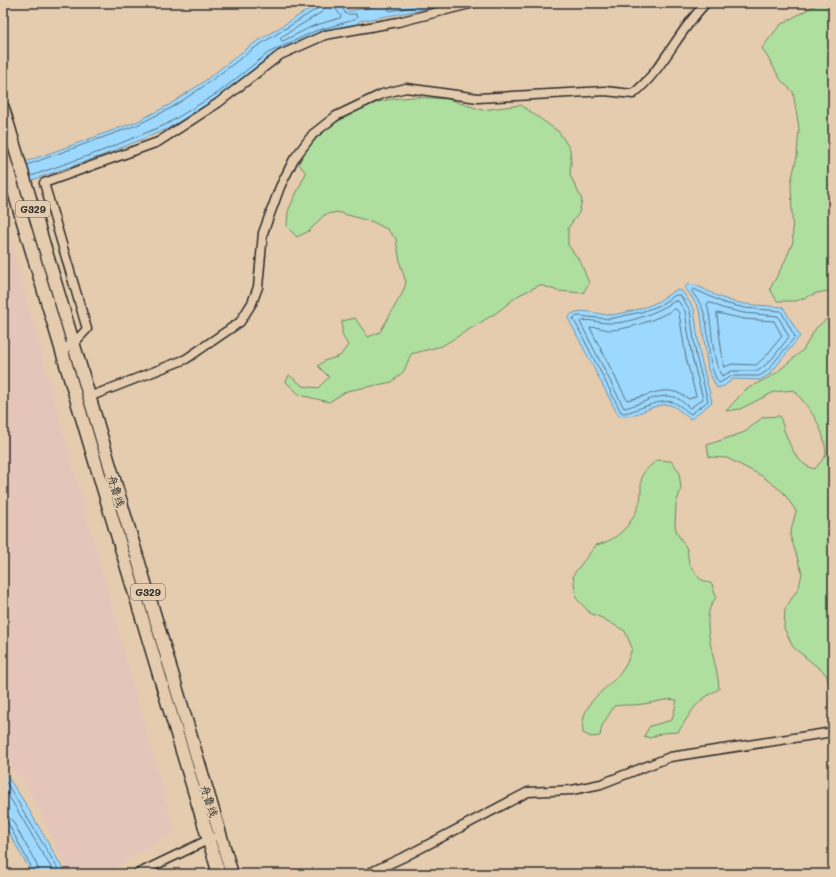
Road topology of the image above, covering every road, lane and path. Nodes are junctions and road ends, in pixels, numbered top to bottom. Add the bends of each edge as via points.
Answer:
1 (474, 3) edge
2 (706, 3) edge
3 (3, 108) edge
4 (3, 155) edge
5 (74, 344) junction
6 (62, 350) junction
7 (89, 397) junction
8 (833, 732) edge
9 (221, 836) junction
10 (208, 839) junction
11 (137, 874) edge
12 (219, 874) edge
13 (232, 874) edge
14 (367, 874) edge

1 - 5 street via 398,22 325,35 280,55 218,103 158,142 44,183 87,329
2 - 7 street via 684,27 644,85 633,94 605,91 478,98 406,88 382,94 336,116 313,134 294,158 280,187 263,233 258,287 240,322 186,359
3 - 5 highway, 舟鲁线 / G329
4 - 6 highway, 舟鲁线 / G329
5 - 6 street
5 - 7 highway, 舟鲁线 / G329
6 - 10 highway, 舟鲁线 / G329
7 - 9 highway, 舟鲁线 / G329
8 - 14 street via 670,757 601,784 572,790 528,792
9 - 10 street
9 - 13 highway, 舟鲁线 / G329
10 - 11 street
10 - 12 highway, 舟鲁线 / G329

